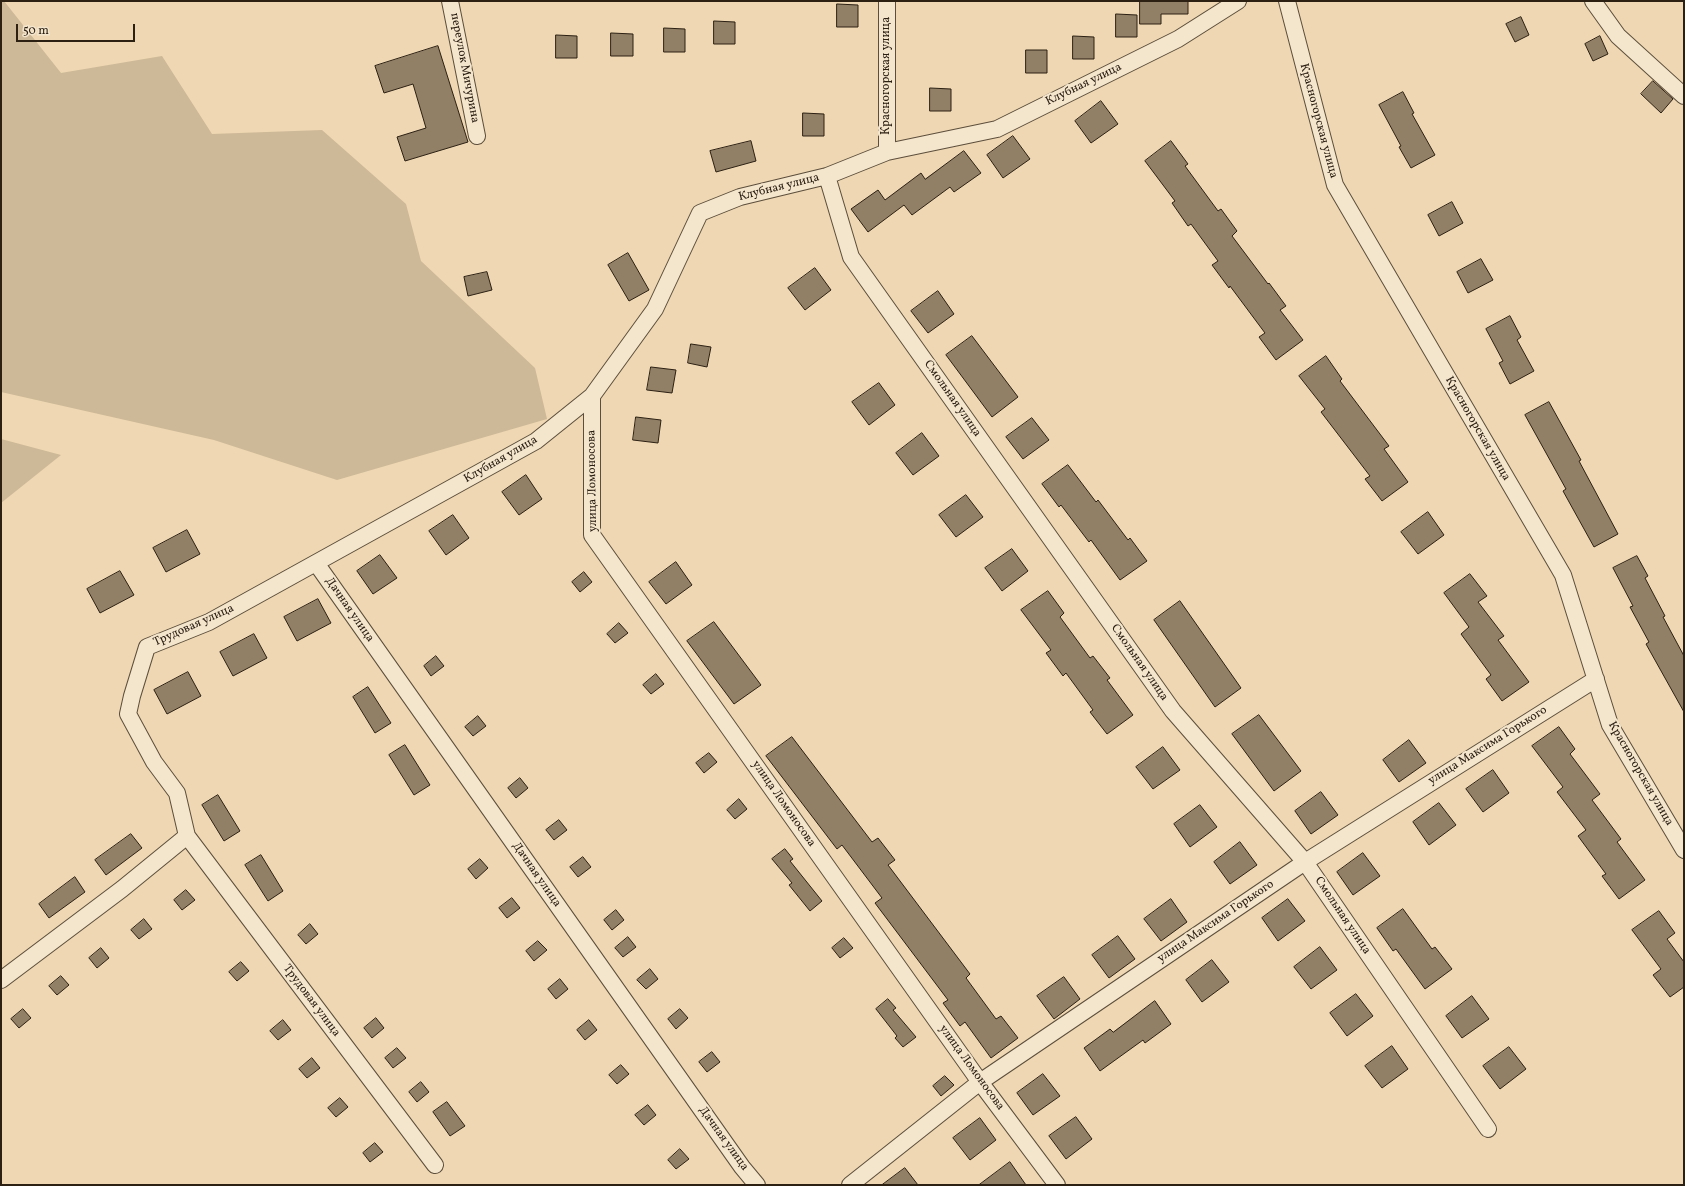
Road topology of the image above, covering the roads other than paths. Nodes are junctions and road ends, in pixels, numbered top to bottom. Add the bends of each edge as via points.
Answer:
1 (450, 1) edge
2 (887, 1) edge
3 (1238, 1) edge
4 (1287, 1) edge
5 (1593, 1) edge
6 (1684, 96) edge
7 (477, 136) dead end
8 (887, 152) junction
9 (827, 176) junction
10 (592, 396) junction
11 (316, 564) junction
12 (1596, 679) junction
13 (187, 836) junction
14 (1684, 850) edge
15 (1305, 862) junction
16 (1, 980) edge
17 (980, 1082) junction
18 (1488, 1129) dead end
19 (435, 1165) dead end
20 (757, 1185) edge
21 (850, 1185) edge
22 (1057, 1185) edge

1 - 7 street, переулок Мичурина
2 - 8 street, Красногорская улица
3 - 8 street, Клубная улица via 1178,39 997,129
4 - 12 street, Красногорская улица via 1335,185 1563,575
5 - 6 street via 1618,36
8 - 9 street, Клубная улица
9 - 10 street, Клубная улица via 740,197 700,214 655,309
9 - 15 street, Смольная улица via 851,257 1173,711
10 - 11 street, Клубная улица via 536,441
10 - 17 street, улица Ломоносова via 592,535
11 - 13 street, Трудовая улица via 209,622 147,647 128,714 154,762 177,793
11 - 20 street, Дачная улица
12 - 14 street, Красногорская улица via 1610,726
12 - 15 street, улица Максима Горького
13 - 16 street via 122,889
13 - 19 street, Трудовая улица
15 - 17 street, улица Максима Горького
15 - 18 street, Смольная улица
17 - 21 street, улица Максима Горького
17 - 22 street, улица Ломоносова

